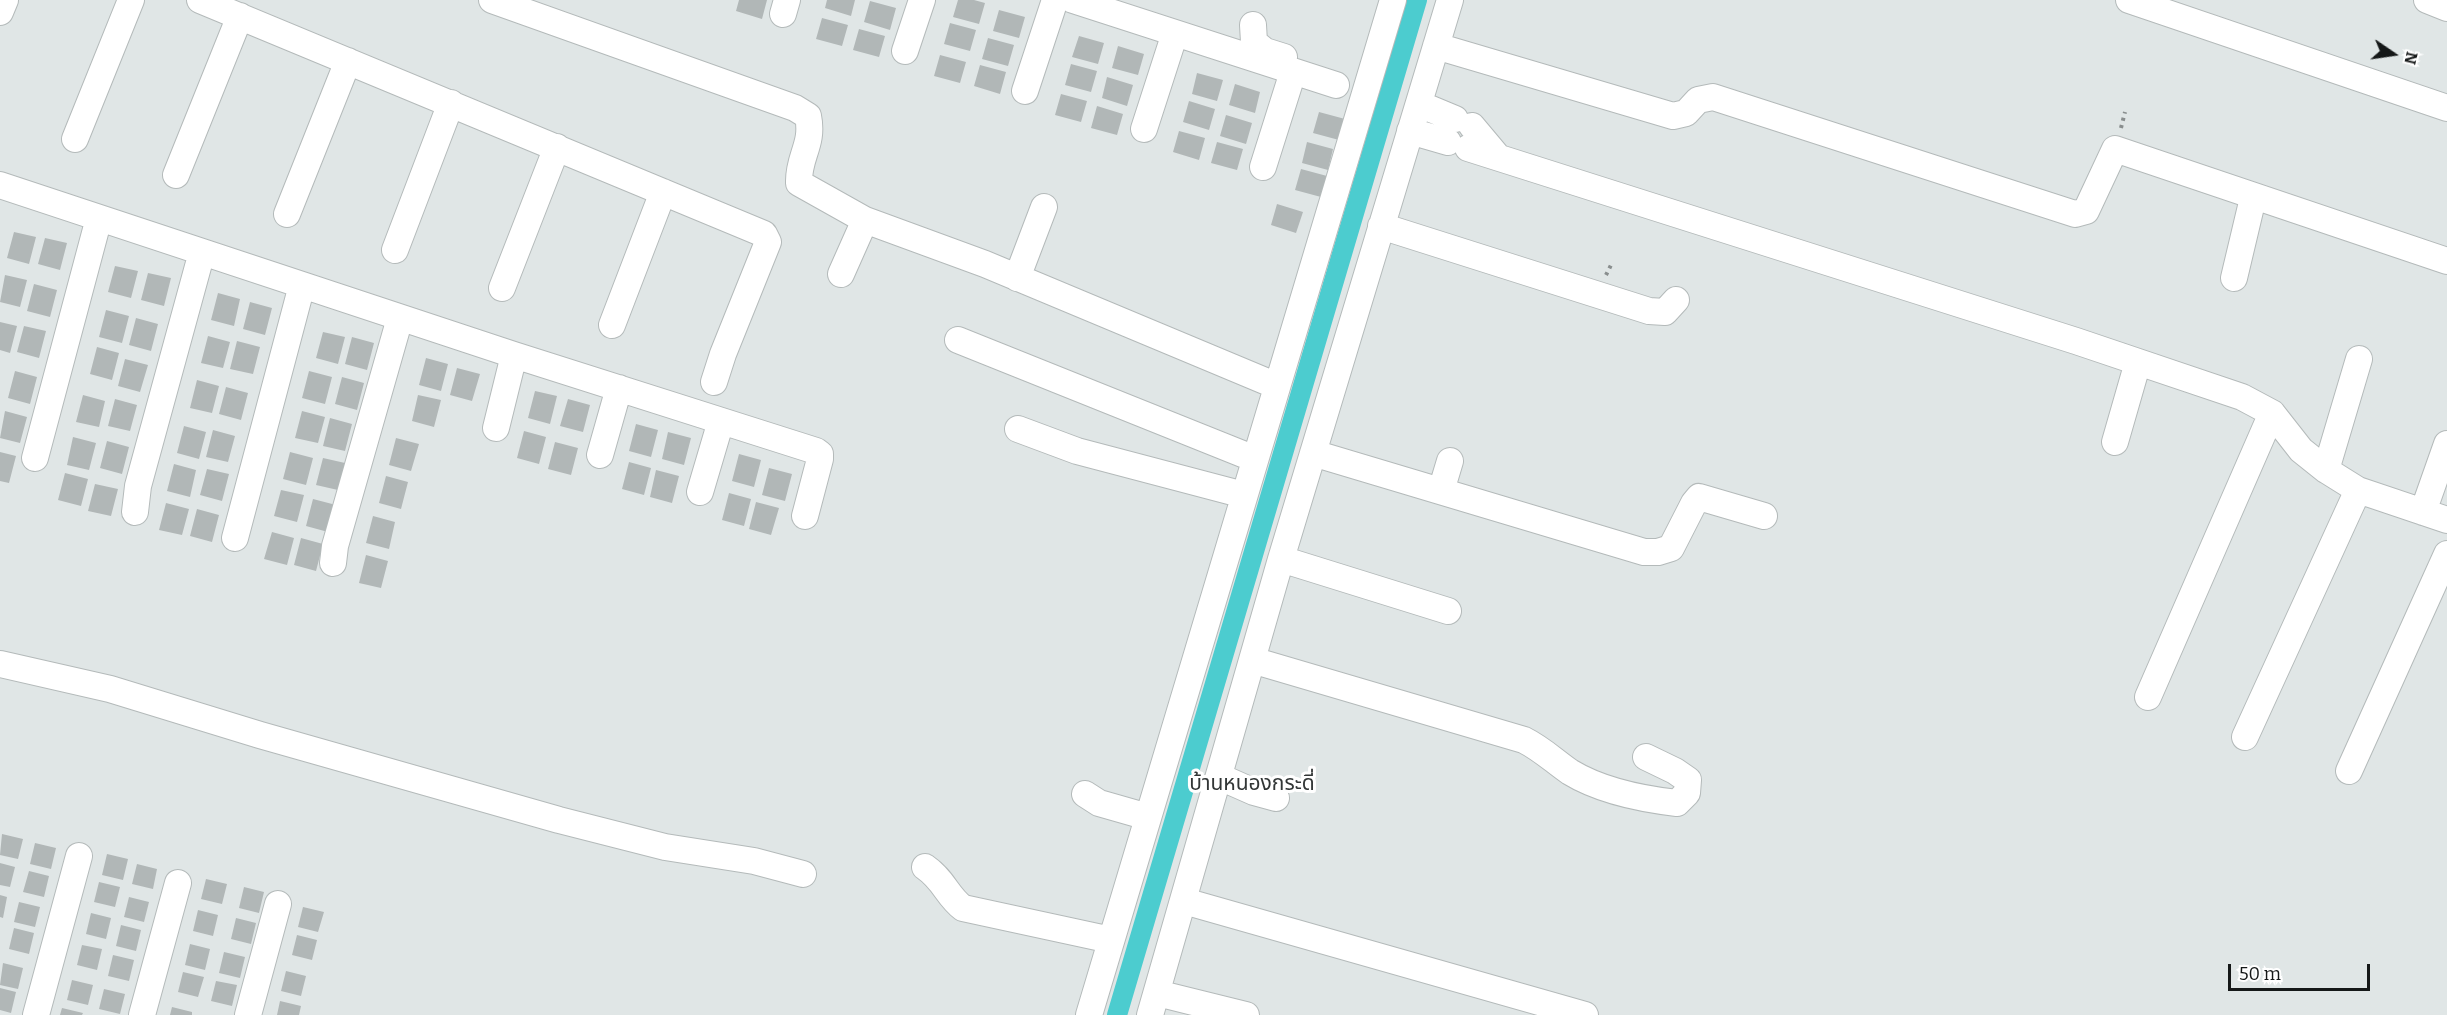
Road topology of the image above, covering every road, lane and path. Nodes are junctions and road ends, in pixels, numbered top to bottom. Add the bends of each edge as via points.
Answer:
1 (5, 0) edge
2 (131, 0) edge
3 (200, 0) edge
4 (492, 0) edge
5 (922, 0) edge
6 (1055, 0) edge
7 (1073, 0) edge
8 (1393, 0) edge
9 (1450, 0) edge
10 (2129, 0) edge
11 (2427, 0) edge
12 (2447, 8) edge
13 (0, 12) edge
14 (240, 16) junction
15 (1253, 25) dead end
16 (1174, 33) junction
17 (1436, 46) junction
18 (905, 51) dead end
19 (348, 61) junction
20 (1293, 72) junction
21 (1368, 84) junction
22 (1336, 86) dead end
23 (1025, 91) dead end
24 (451, 103) junction
25 (1419, 104) junction
26 (2447, 108) edge
27 (1144, 129) dead end
28 (1410, 131) junction
29 (1461, 134) junction
30 (75, 139) dead end
31 (557, 147) junction
32 (1263, 167) dead end
33 (176, 175) dead end
34 (0, 185) edge
35 (663, 192) junction
36 (2253, 198) junction
37 (1044, 207) dead end
38 (287, 214) dead end
39 (99, 218) junction
40 (865, 220) junction
41 (1381, 226) junction
42 (395, 250) dead end
43 (202, 252) junction
44 (2447, 261) edge
45 (842, 274) dead end
46 (1017, 278) junction
47 (2234, 278) dead end
48 (302, 285) junction
49 (502, 288) dead end
50 (1676, 300) dead end
51 (400, 318) junction
52 (612, 325) dead end
53 (958, 340) dead end
54 (514, 355) junction
55 (2359, 359) dead end
56 (2138, 362) junction
57 (714, 382) dead end
58 (1277, 386) junction
59 (619, 388) junction
60 (2272, 413) junction
61 (721, 421) junction
62 (496, 428) dead end
63 (1018, 429) dead end
64 (2115, 442) dead end
65 (2447, 444) edge
66 (1314, 453) junction
67 (600, 455) dead end
68 (35, 458) dead end
69 (1255, 459) junction
70 (1450, 461) dead end
71 (2326, 470) junction
72 (2358, 490) junction
73 (1441, 491) junction
74 (700, 492) dead end
75 (1244, 495) junction
76 (135, 512) dead end
77 (805, 516) dead end
78 (1764, 516) dead end
79 (2435, 516) edge
80 (235, 538) dead end
81 (2447, 554) edge
82 (1281, 559) junction
83 (333, 563) dead end
84 (1448, 611) dead end
85 (1252, 660) junction
86 (0, 664) edge
87 (2148, 696) dead end
88 (2245, 736) dead end
89 (1646, 757) dead end
90 (2349, 771) dead end
91 (1220, 777) junction
92 (1085, 794) dead end
93 (1276, 798) dead end
94 (1148, 817) junction
95 (78, 856) dead end
96 (925, 867) dead end
97 (803, 874) dead end
98 (178, 883) dead end
99 (1184, 901) junction
100 (278, 904) dead end
101 (1111, 940) junction
102 (1154, 1004) edge
103 (36, 1015) edge
104 (142, 1015) edge
105 (248, 1015) edge
106 (1089, 1015) edge
107 (1246, 1015) edge
108 (1585, 1015) edge

1 - 13 street
2 - 30 street
3 - 14 street
4 - 40 street via 795,108 808,116 811,130 799,166 799,183
5 - 18 street
6 - 23 street
7 - 16 street
8 - 21 street
9 - 17 street
10 - 26 street
11 - 12 street
14 - 19 street
14 - 33 street
15 - 21 street via 1254,42 1265,51
16 - 20 street
16 - 27 street
17 - 25 street
17 - 36 street via 1673,117 1686,113 1698,100 1713,97 2075,214 2086,211 2115,149
19 - 24 street
19 - 38 street
20 - 22 street
20 - 32 street
21 - 58 street
24 - 31 street
24 - 42 street
25 - 28 street
25 - 29 street
28 - 29 street
28 - 41 street
29 - 56 street via 1498,157
31 - 35 street
31 - 49 street
34 - 39 street
35 - 52 street
35 - 57 street via 767,238
36 - 44 street
36 - 47 street
37 - 46 street
39 - 43 street
39 - 68 street
40 - 45 street
40 - 46 street
41 - 50 street via 1649,311 1665,312
41 - 66 street
43 - 48 street
43 - 76 street via 138,486
46 - 58 street
48 - 51 street
48 - 80 street
51 - 54 street
51 - 83 street
53 - 69 street
54 - 59 street
54 - 62 street
55 - 71 street
56 - 60 street via 2242,397
56 - 64 street
58 - 69 street
59 - 61 street
59 - 67 street
60 - 71 street via 2301,450
60 - 87 street
61 - 74 street
61 - 77 street via 820,454
63 - 75 street via 1077,451
65 - 79 street
66 - 73 street
66 - 82 street
69 - 75 street
70 - 73 street
71 - 72 street
72 - 79 street
72 - 88 street
73 - 78 street via 1644,552 1671,548 1699,497
75 - 94 street
81 - 90 street
82 - 84 street
82 - 85 street
85 - 89 street via 1524,740 1543,749 1571,772 1602,786 1649,800 1677,803 1687,793 1688,780
85 - 91 street
86 - 97 street via 110,689 559,820 665,847 754,861
91 - 93 street
91 - 99 street
92 - 94 street via 1099,803
94 - 101 street
95 - 103 street
96 - 101 street via 939,877 963,908
98 - 104 street
99 - 102 street
99 - 108 street
100 - 105 street
101 - 106 street
102 - 107 street

